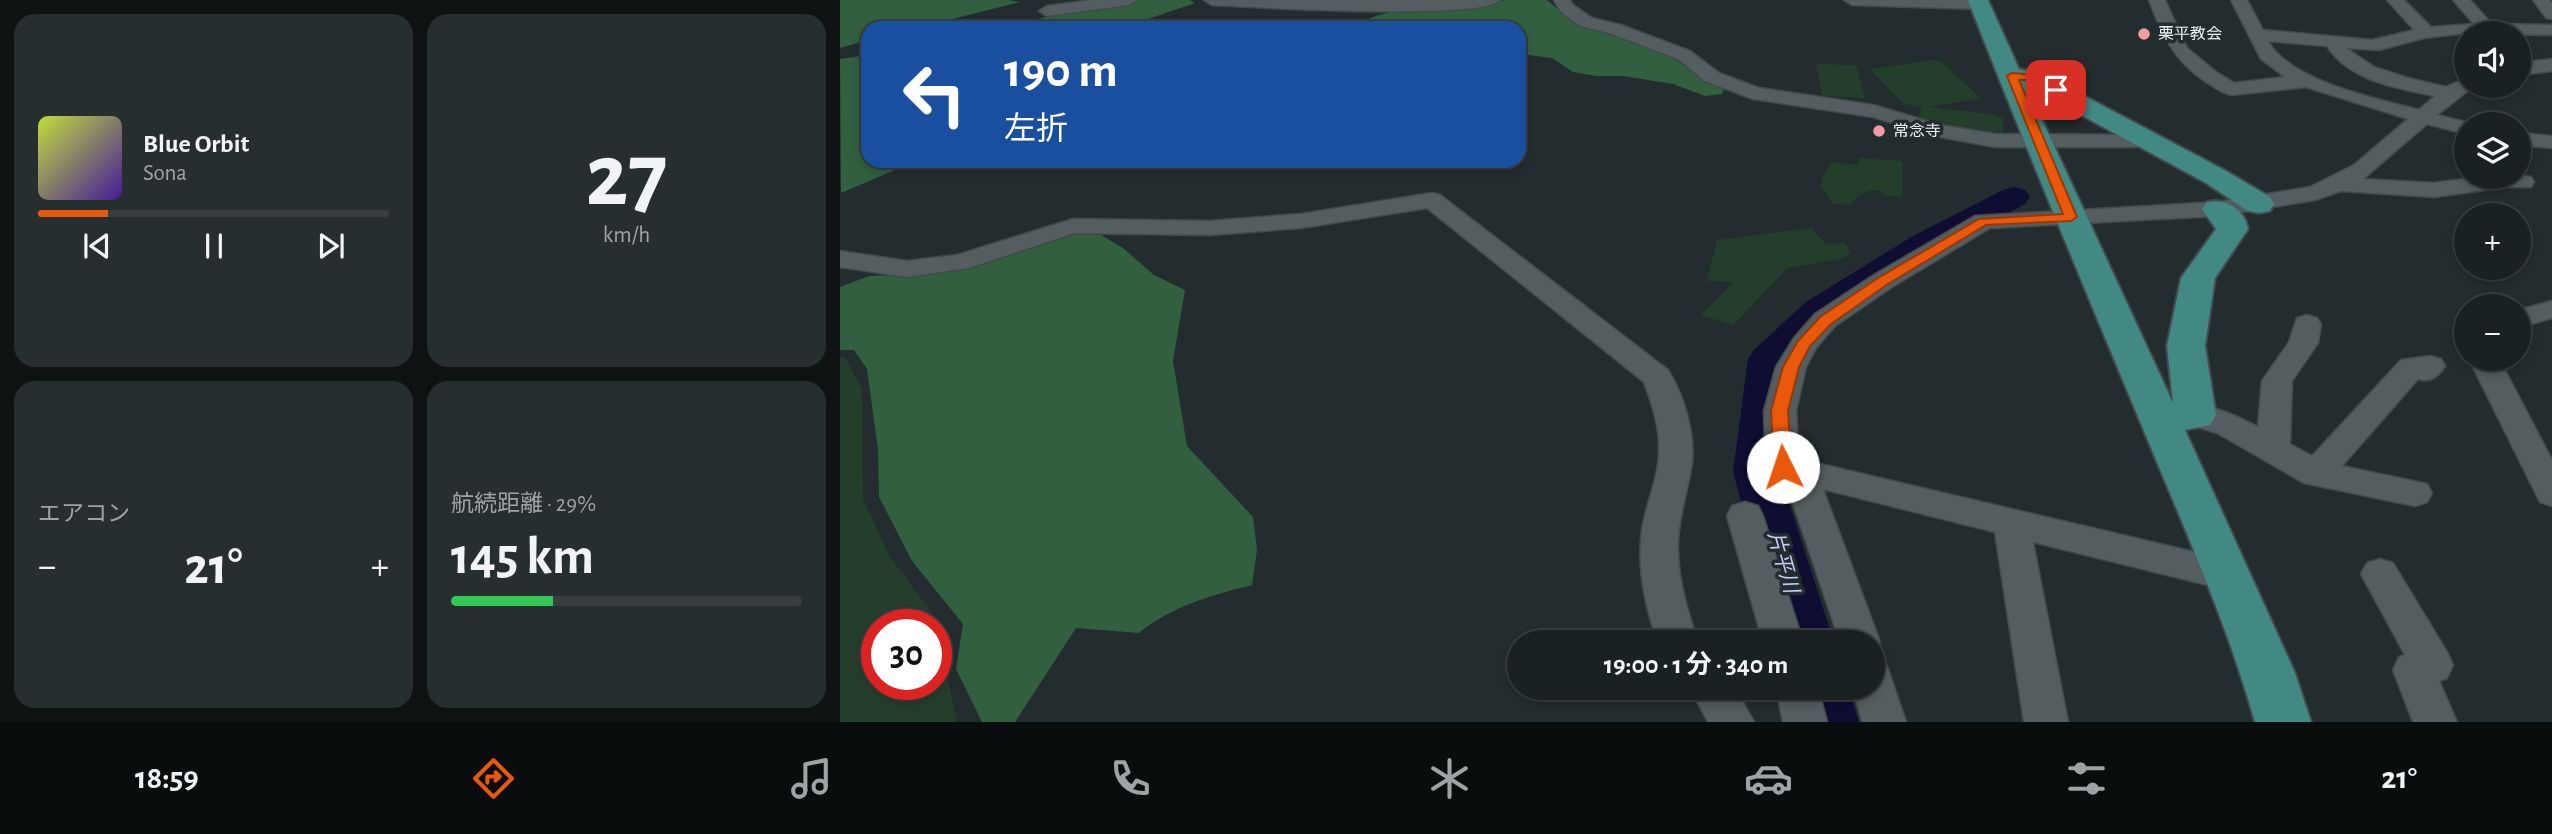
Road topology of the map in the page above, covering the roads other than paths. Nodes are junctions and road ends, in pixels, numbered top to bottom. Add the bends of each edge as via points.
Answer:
1 (1129, 0) edge
2 (1212, 0) edge
3 (1493, 0) edge
4 (1562, 0) edge
5 (1852, 0) edge
6 (2157, 0) edge
7 (2239, 0) edge
8 (2395, 0) edge
9 (2461, 0) edge
10 (2541, 0) edge
11 (1979, 2) edge
12 (1903, 4) edge
13 (1047, 11) dead end
14 (2552, 14) edge
15 (2481, 21) edge
16 (2531, 30) edge
17 (2552, 30) edge
18 (2454, 31) edge
19 (2426, 32) junction
20 (2258, 35) junction
21 (2333, 42) junction
22 (2552, 65) edge
23 (2531, 67) edge
24 (2012, 76) junction
25 (2305, 80) junction
26 (2454, 88) edge
27 (2454, 92) edge
28 (2425, 116) junction
29 (2454, 124) edge
30 (2531, 140) edge
31 (2037, 141) junction
32 (2151, 141) junction
33 (2552, 142) edge
34 (2338, 184) junction
35 (2454, 187) edge
36 (2259, 204) junction
37 (2218, 209) junction
38 (2071, 217) junction
39 (840, 259) edge
40 (2552, 309) edge
41 (2531, 315) edge
42 (2307, 324) dead end
43 (2430, 366) dead end
44 (2490, 371) edge
45 (2177, 417) junction
46 (2273, 449) junction
47 (1799, 471) junction
48 (2315, 474) junction
49 (2415, 493) dead end
50 (2552, 493) edge
51 (1745, 516) dead end
52 (2011, 522) junction
53 (2380, 574) dead end
54 (2228, 575) junction
55 (1673, 630) edge
56 (1779, 630) edge
57 (1856, 630) edge
58 (1718, 700) edge
59 (1800, 700) edge
60 (1878, 700) edge
61 (1732, 722) edge
62 (1805, 722) edge
63 (1884, 722) edge
64 (2046, 722) edge
65 (2283, 722) edge
66 (2435, 722) edge

1 - 13 street
2 - 3 street via 1311,5 1447,5
4 - 31 street via 1586,22 1684,55 1698,69 1745,91 1845,113 1872,111 1945,132
5 - 12 street
6 - 25 street via 2172,43 2182,57 2231,89
7 - 20 street
8 - 19 street
9 - 15 street
10 - 14 street
11 - 12 street
11 - 24 main road
16 - 17 street
18 - 19 street
19 - 21 street via 2383,45
20 - 21 street
20 - 25 street via 2274,63
21 - 26 street via 2338,54 2355,66
22 - 23 street
24 - 31 main road
24 - 32 main road via 2032,78
25 - 28 street
27 - 28 street
28 - 29 street
28 - 34 street via 2362,170
30 - 33 street
31 - 32 street
31 - 38 main road
32 - 36 main road
34 - 35 street
34 - 36 street
36 - 37 street
37 - 38 street
37 - 45 main road via 2232,229 2198,278
38 - 45 main road
38 - 47 street via 1983,222 1825,320 1791,367 1780,411 1783,467
39 - 55 street via 906,269 960,262 1073,226 1209,228 1301,221 1432,200 1657,377 1676,449 1662,517 1659,561
40 - 41 street
42 - 46 street via 2303,343 2277,381
43 - 48 street via 2424,371 2412,367
44 - 50 street
45 - 46 street via 2228,425
45 - 54 main road
46 - 48 street
47 - 52 street
47 - 57 street
48 - 49 street
51 - 56 street
52 - 54 street
52 - 64 street
53 - 66 street via 2432,665 2414,670
54 - 65 main road
58 - 61 street
59 - 62 street
60 - 63 street

